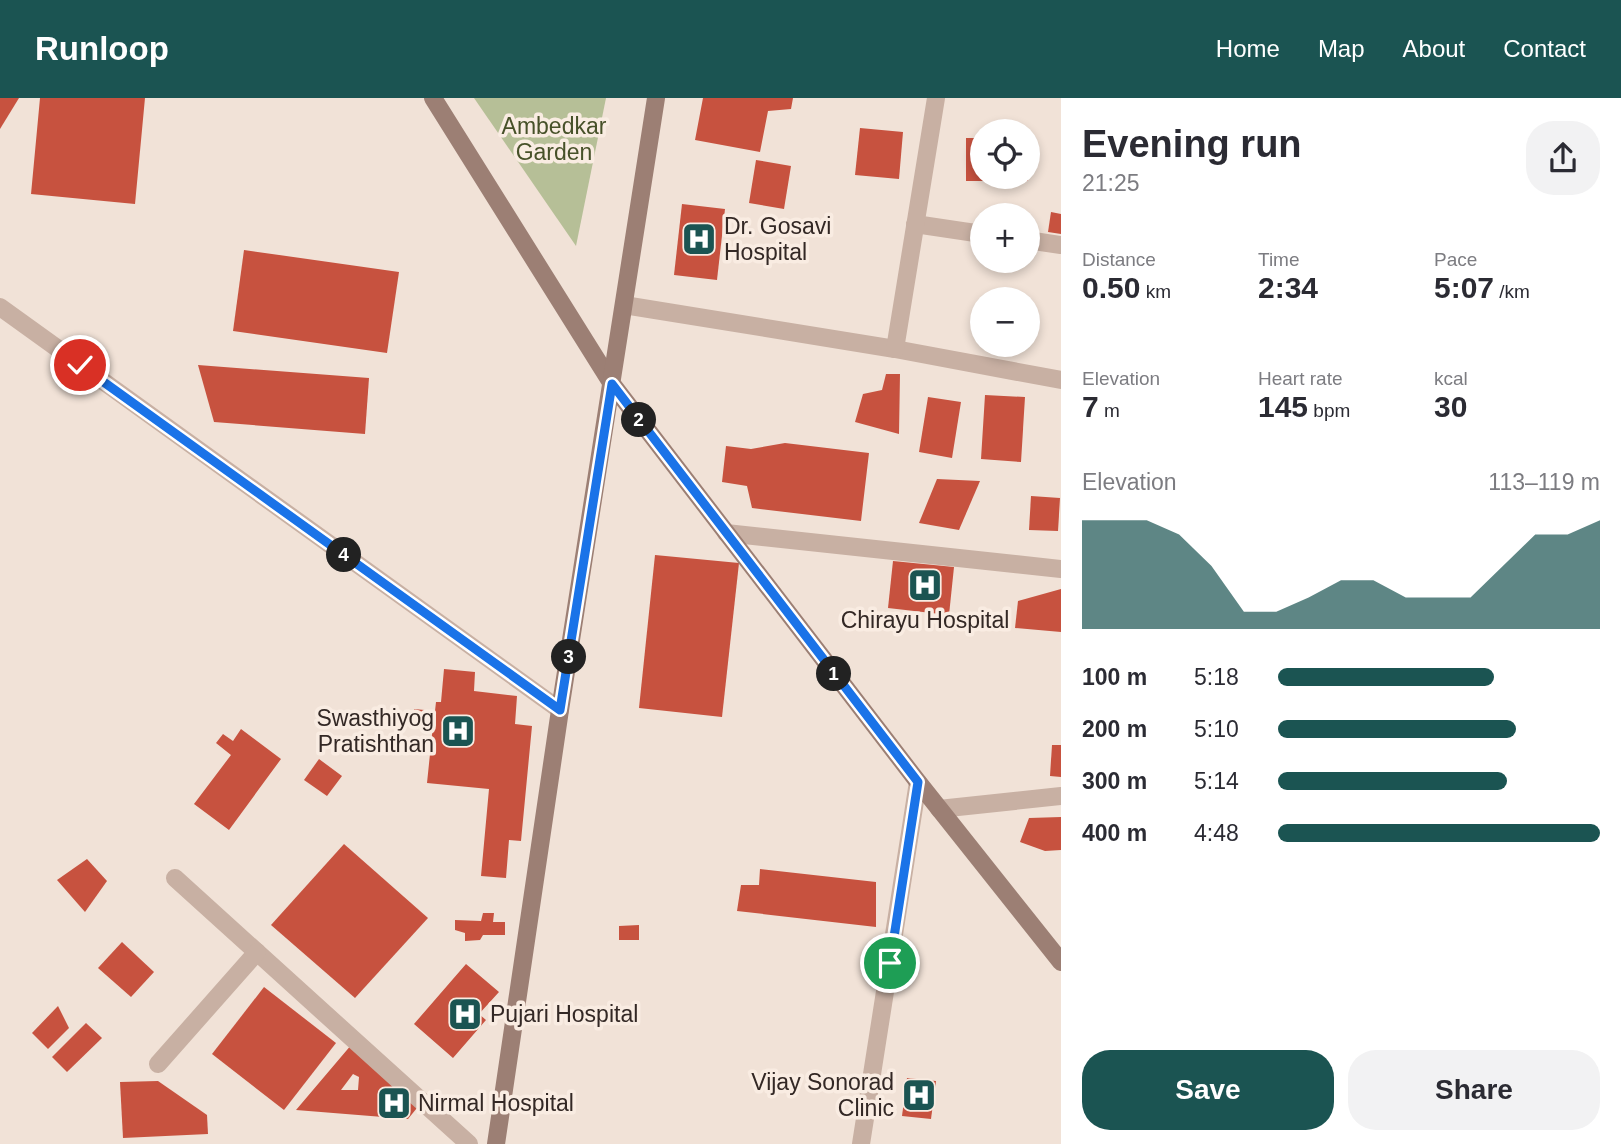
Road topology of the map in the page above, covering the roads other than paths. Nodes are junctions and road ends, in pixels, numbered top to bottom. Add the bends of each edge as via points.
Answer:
1 (433, 98) edge
2 (656, 98) edge
3 (936, 98) edge
4 (915, 224) junction
5 (970, 232) edge
6 (1040, 242) edge
7 (1061, 245) edge
8 (624, 304) junction
9 (0, 307) edge
10 (895, 349) junction
11 (1061, 380) edge
12 (612, 384) junction
13 (726, 533) junction
14 (1061, 569) edge
15 (560, 710) junction
16 (918, 782) junction
17 (1061, 796) edge
18 (939, 809) junction
19 (175, 877) dead end
20 (257, 952) junction
21 (1061, 962) edge
22 (158, 1064) dead end
23 (469, 1144) edge
24 (496, 1144) edge
25 (861, 1144) edge

1 - 12 street
2 - 8 street
3 - 4 street
4 - 5 street
4 - 10 street
6 - 7 street
8 - 10 street
8 - 12 street
9 - 15 street
10 - 11 street
12 - 13 street
12 - 15 street
13 - 14 street
13 - 16 street
15 - 24 street
16 - 18 street
16 - 25 street
17 - 18 street
18 - 21 street
19 - 20 street
20 - 22 street
20 - 23 street

